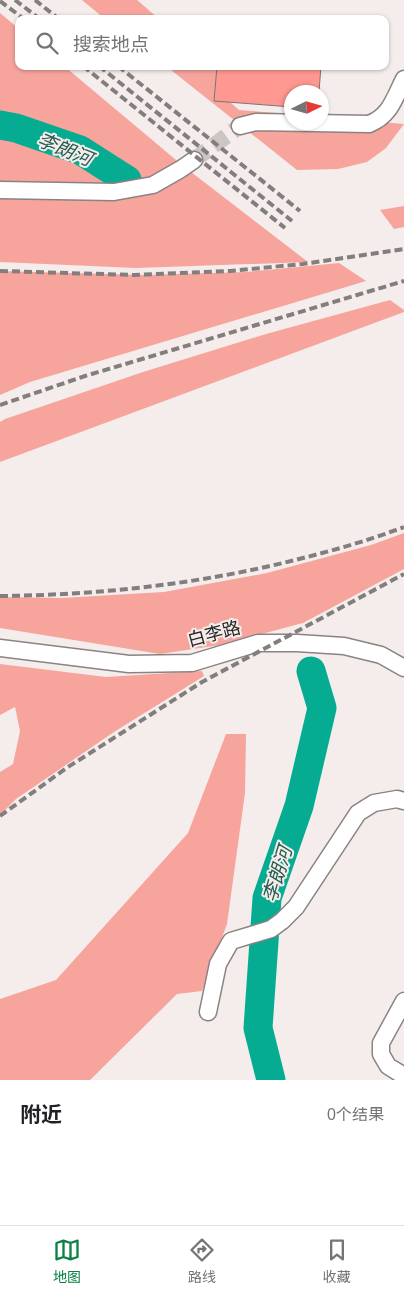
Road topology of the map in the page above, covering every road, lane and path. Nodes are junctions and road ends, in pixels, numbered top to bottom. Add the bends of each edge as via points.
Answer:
1 (404, 79) edge
2 (240, 126) tunnel mouth
3 (194, 160) tunnel mouth
4 (0, 190) edge
5 (0, 648) edge
6 (404, 668) edge
7 (404, 801) edge
8 (404, 1001) edge
9 (208, 1012) dead end
10 (381, 1054) junction
11 (404, 1076) edge
12 (384, 1080) edge

1 - 2 street via 387,113 369,124 256,122
3 - 4 street via 153,185 122,190
5 - 6 street, 白李路 via 129,664 192,663 258,643 297,643 344,646 381,655
7 - 9 street via 374,803 358,813 296,907 271,929 231,941 218,964
8 - 10 street via 382,1043
10 - 11 street via 388,1066
10 - 12 street

